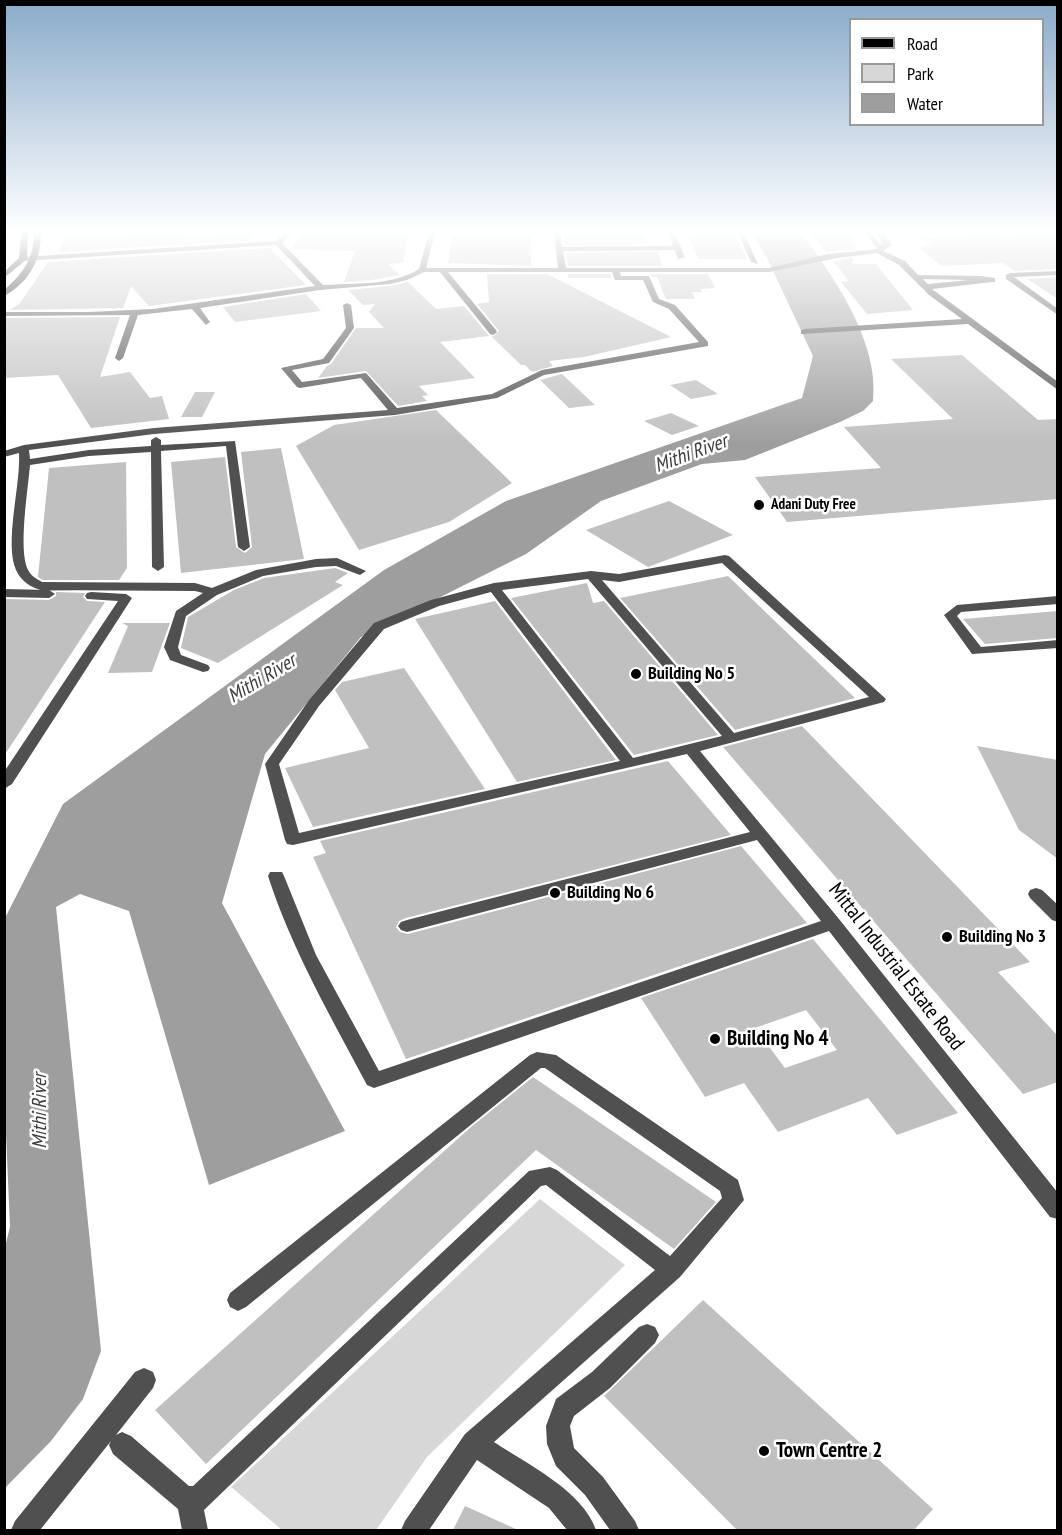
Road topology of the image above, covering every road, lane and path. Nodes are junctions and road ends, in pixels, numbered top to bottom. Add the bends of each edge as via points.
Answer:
1 (232, 301) edge
2 (466, 301) edge
3 (658, 301) edge
4 (944, 301) edge
5 (1042, 301) edge
6 (347, 305) dead end
7 (194, 306) junction
8 (135, 312) junction
9 (1058, 313) edge
10 (4, 315) edge
11 (970, 321) junction
12 (206, 322) dead end
13 (493, 332) dead end
14 (804, 332) dead end
15 (119, 358) dead end
16 (1058, 387) edge
17 (394, 412) junction
18 (154, 431) junction
19 (24, 448) junction
20 (157, 449) junction
21 (4, 454) edge
22 (25, 463) junction
23 (244, 547) dead end
24 (158, 567) dead end
25 (360, 571) dead end
26 (591, 575) junction
27 (494, 587) junction
28 (213, 592) junction
29 (4, 593) edge
30 (1058, 600) edge
31 (1058, 644) edge
32 (203, 668) dead end
33 (731, 738) junction
34 (694, 752) junction
35 (629, 763) junction
36 (11, 764) edge
37 (4, 784) edge
38 (761, 834) junction
39 (276, 876) dead end
40 (1036, 894) dead end
41 (1058, 916) edge
42 (833, 923) junction
43 (407, 926) dead end
44 (1058, 1210) edge
45 (672, 1270) junction
46 (238, 1300) dead end
47 (647, 1335) dead end
48 (144, 1380) dead end
49 (474, 1443) junction
50 (122, 1445) dead end
51 (189, 1499) junction
52 (24, 1530) edge
53 (195, 1530) edge
54 (414, 1530) edge
55 (583, 1530) edge
56 (626, 1530) edge

1 - 7 street
2 - 13 street
3 - 17 street via 672,306 705,344 542,373 495,396
4 - 11 street
5 - 9 street
6 - 17 street via 350,328 326,361 286,368 300,385 363,375
7 - 8 street
7 - 12 street
8 - 10 street
8 - 15 street via 134,332
11 - 14 street
11 - 16 street
17 - 18 street
18 - 19 street
18 - 20 street
19 - 21 street
19 - 22 street
20 - 22 street via 89,453
20 - 23 street via 231,443
20 - 24 street
22 - 28 street via 19,550 21,570 33,584 195,587
25 - 28 street via 337,562 316,563 260,573
26 - 27 street
26 - 33 street
26 - 33 street via 619,578 725,559 879,699
27 - 35 street
27 - 35 street via 435,603 379,626 314,703 272,765 293,840
28 - 32 street via 180,614 171,646 175,657
29 - 36 street via 126,598
30 - 31 street via 957,609 950,615 977,651
33 - 34 street
34 - 35 street
34 - 38 street, Mittal Industrial Estate Road
36 - 37 street
38 - 42 street, Mittal Industrial Estate Road
38 - 43 street
39 - 42 street via 285,906 374,1080
40 - 41 street
42 - 44 street, Mittal Industrial Estate Road
45 - 46 street via 733,1200 730,1186 549,1060 537,1060
45 - 49 street
45 - 51 street via 550,1176 536,1177 198,1500
47 - 56 street via 566,1408 558,1426 565,1457 594,1486
48 - 52 street
49 - 54 street
49 - 55 street via 558,1499
50 - 51 street
51 - 53 street

